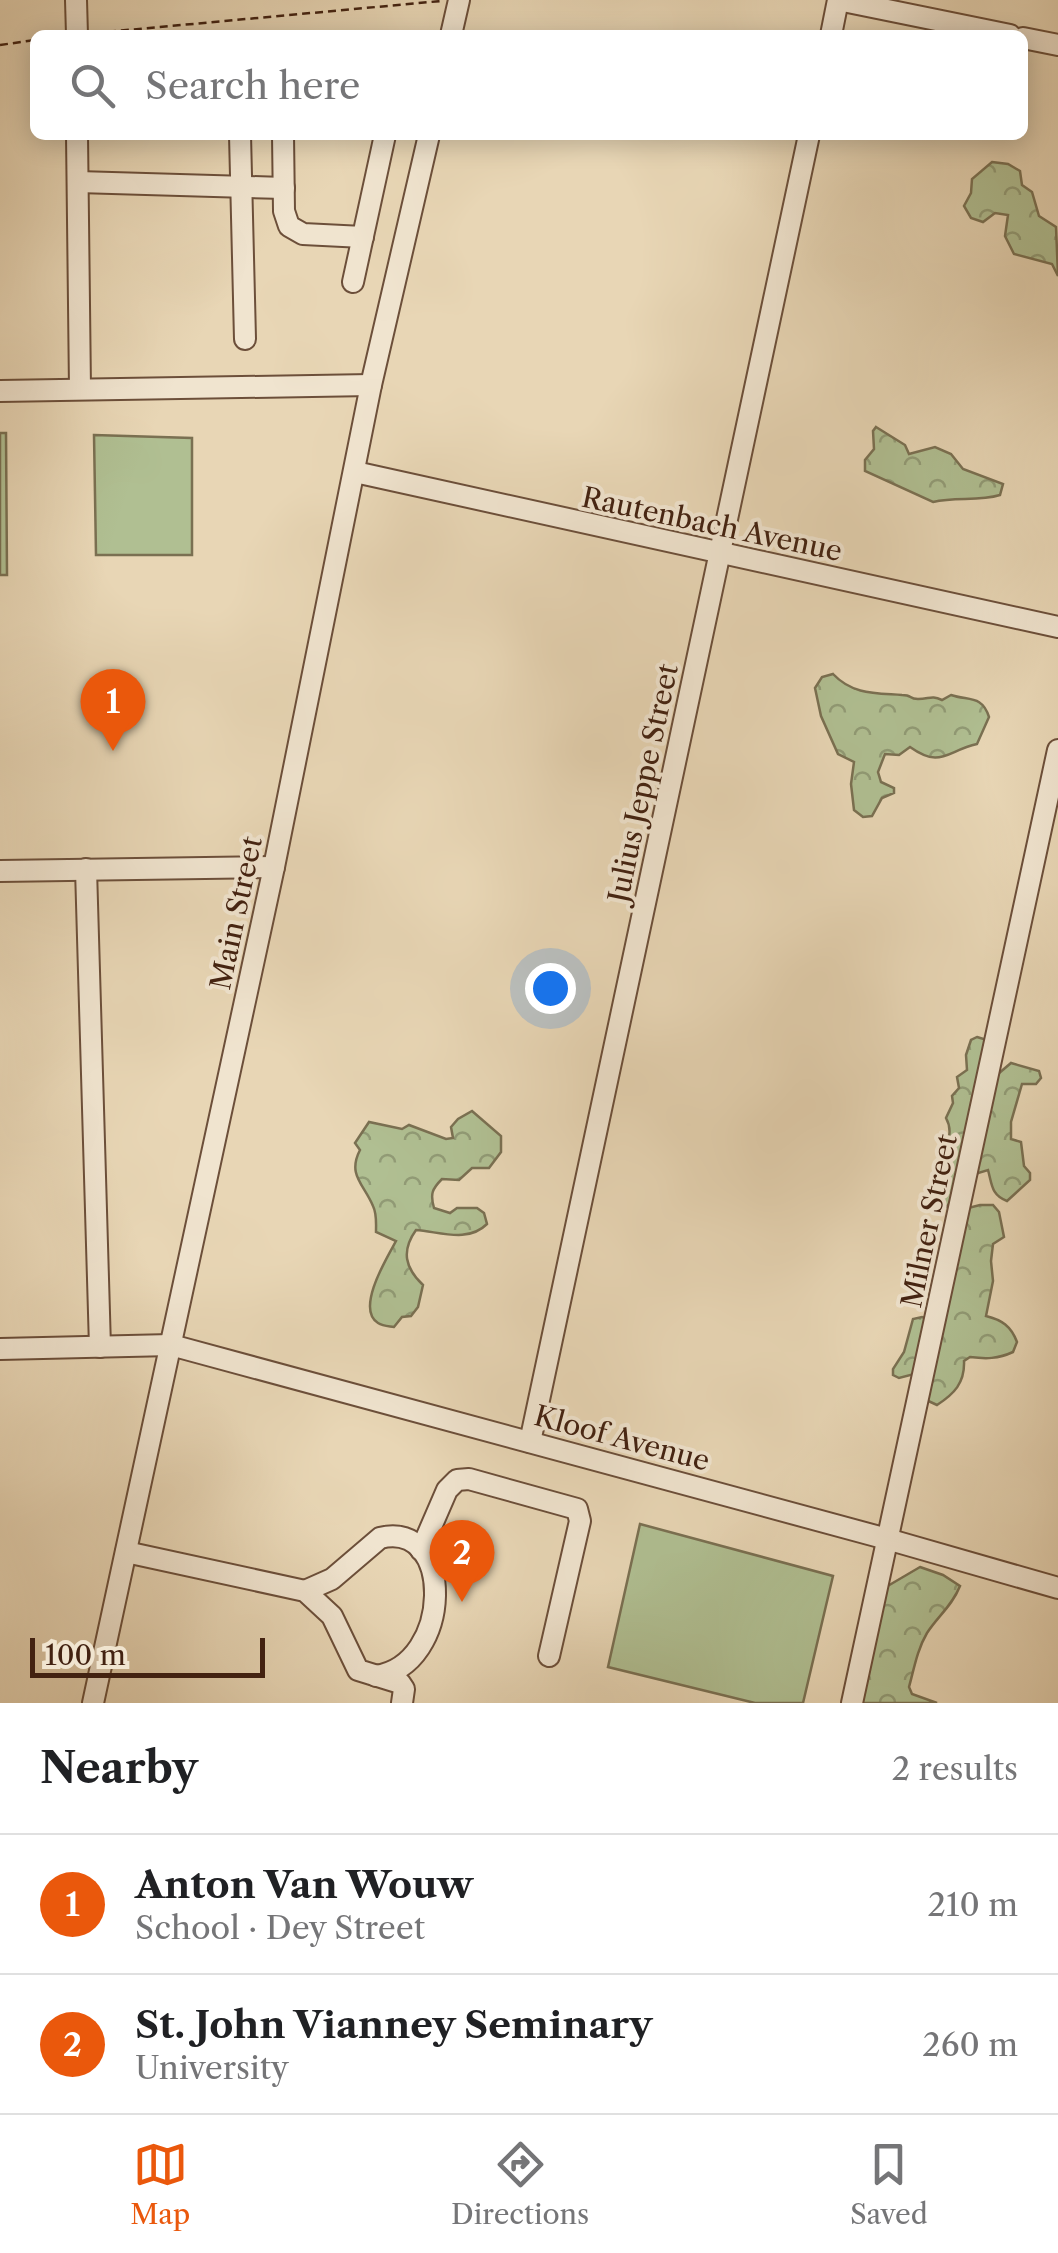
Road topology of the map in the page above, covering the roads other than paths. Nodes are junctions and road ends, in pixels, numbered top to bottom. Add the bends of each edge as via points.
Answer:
1 (76, 0) edge
2 (459, 0) edge
3 (838, 0) edge
4 (76, 30) edge
5 (452, 30) edge
6 (832, 30) edge
7 (985, 30) edge
8 (1028, 39) edge
9 (1058, 45) edge
10 (78, 140) edge
11 (240, 140) edge
12 (283, 140) edge
13 (383, 140) edge
14 (429, 140) edge
15 (809, 140) edge
16 (78, 182) junction
17 (241, 188) junction
18 (284, 188) junction
19 (363, 237) junction
20 (354, 282) dead end
21 (245, 340) dead end
22 (371, 385) junction
23 (80, 388) junction
24 (0, 391) edge
25 (355, 472) junction
26 (719, 555) junction
27 (1058, 627) edge
28 (1058, 750) edge
29 (274, 867) junction
30 (86, 868) junction
31 (0, 871) edge
32 (170, 1345) junction
33 (100, 1346) junction
34 (0, 1349) edge
35 (530, 1442) junction
36 (887, 1539) junction
37 (422, 1550) junction
38 (126, 1552) junction
39 (1058, 1588) edge
40 (305, 1590) junction
41 (549, 1656) dead end
42 (376, 1676) junction
43 (93, 1703) edge
44 (402, 1703) edge
45 (852, 1703) edge

1 - 4 street
2 - 5 street
3 - 6 street
3 - 7 street
8 - 9 street
10 - 16 street
11 - 17 street
12 - 18 street
13 - 19 street
14 - 22 street, Main Street
15 - 26 street, Julius Jeppe Street
16 - 17 street
16 - 23 street
17 - 18 street
17 - 21 street
18 - 19 street via 284,211 296,232
19 - 20 street
22 - 23 street
22 - 25 street, Main Street
23 - 24 street
25 - 26 street, Rautenbach Avenue
25 - 29 street, Main Street
26 - 27 street, Rautenbach Avenue
26 - 35 street, Julius Jeppe Street
28 - 36 street, Milner Street
29 - 30 street
29 - 32 street, Main Street
30 - 31 street
30 - 33 street
32 - 33 street, Kloof Avenue
32 - 35 street, Kloof Avenue
32 - 38 street, Main Street
33 - 34 street, Kloof Avenue
35 - 36 street, Kloof Avenue
36 - 39 street, Kloof Avenue
36 - 45 street, Milner Street
37 - 40 street via 404,1537 380,1538 332,1580
37 - 41 street via 457,1480 577,1509 580,1521
37 - 42 street via 435,1583 422,1647 394,1672
38 - 40 street
38 - 43 street, Main Street
40 - 42 street via 332,1616 358,1670
42 - 44 street via 403,1685

